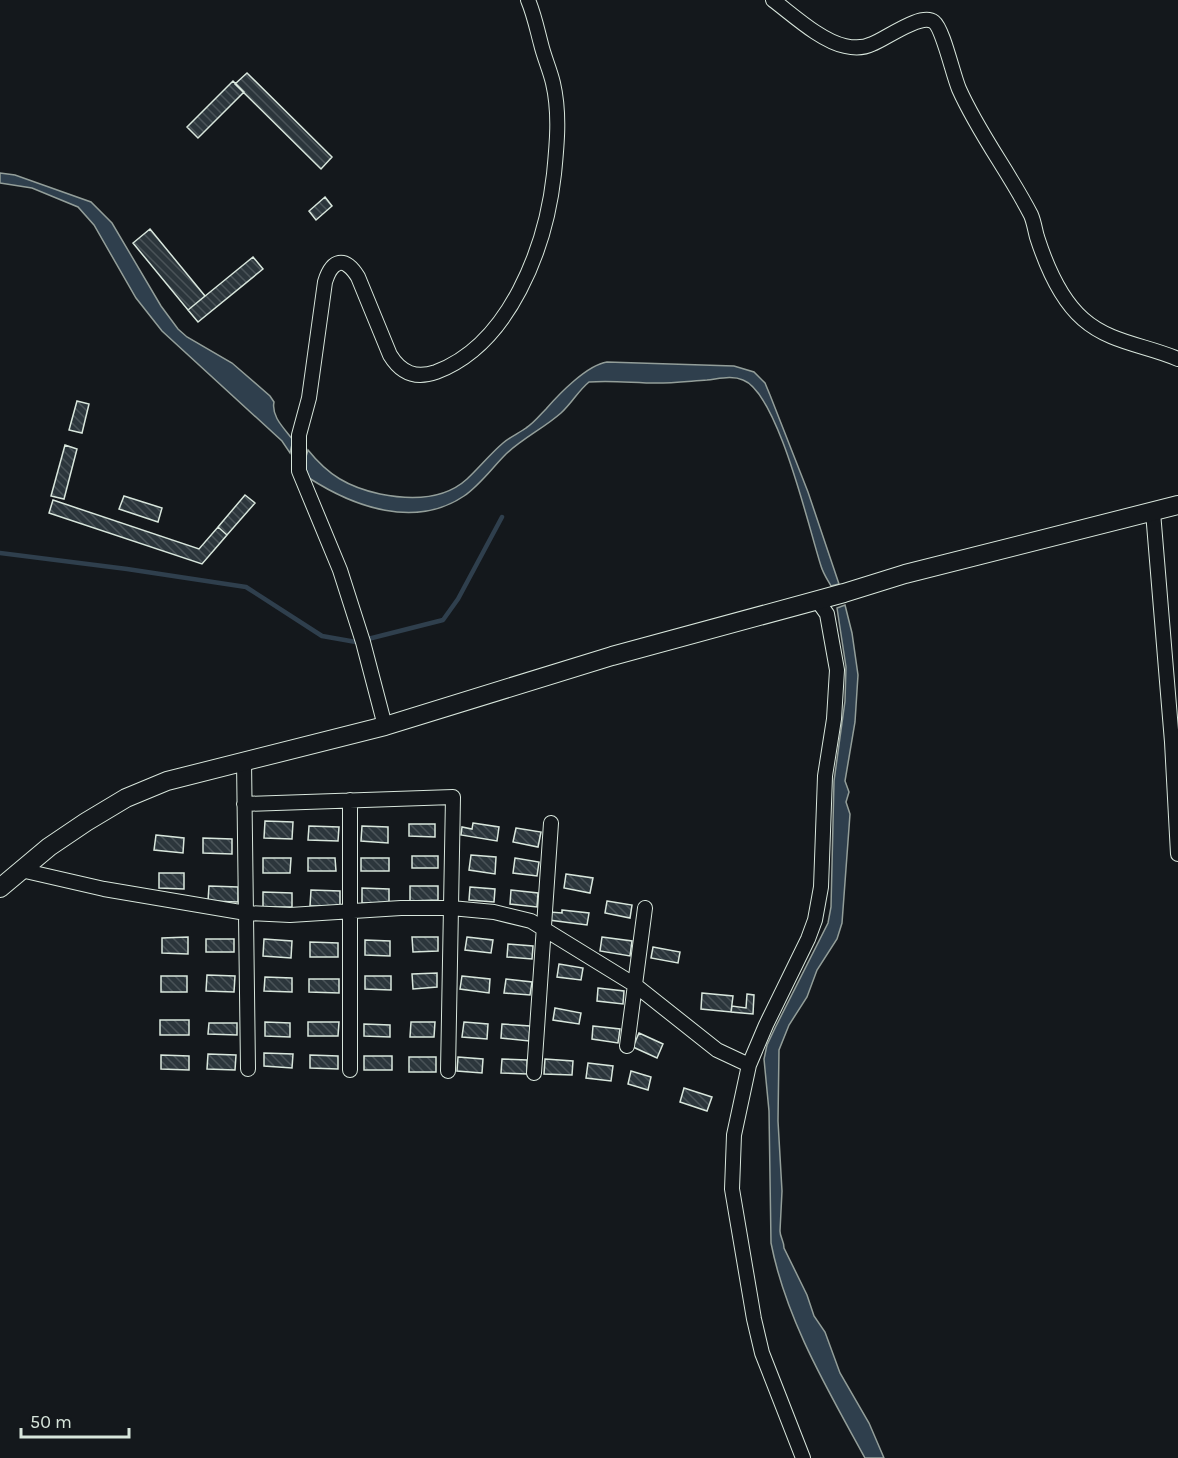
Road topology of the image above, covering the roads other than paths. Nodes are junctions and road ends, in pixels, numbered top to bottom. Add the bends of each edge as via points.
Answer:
1 (528, 0) edge
2 (773, 0) edge
3 (1178, 359) edge
4 (1178, 505) edge
5 (1153, 512) junction
6 (829, 597) junction
7 (385, 726) junction
8 (244, 761) junction
9 (350, 801) junction
10 (244, 804) junction
11 (551, 823) dead end
12 (1178, 854) edge
13 (21, 870) junction
14 (0, 888) edge
15 (451, 908) junction
16 (645, 908) dead end
17 (350, 911) junction
18 (246, 913) junction
19 (544, 927) junction
20 (635, 985) junction
21 (627, 1046) dead end
22 (749, 1065) junction
23 (248, 1069) dead end
24 (350, 1071) dead end
25 (448, 1071) dead end
26 (534, 1073) dead end
27 (803, 1458) edge

1 - 7 street via 553,83 557,136 547,212 536,251 501,319 479,346 457,362 432,373 407,373 390,355 353,269 336,263 325,282 309,398 299,435 299,471 340,570
2 - 3 street via 832,42 846,46 871,45 916,22 933,21 941,30 971,117 1032,217 1053,277 1072,309 1110,337
4 - 5 street
5 - 6 street via 929,567
5 - 12 street
6 - 7 street via 612,656
6 - 22 street via 827,614 837,670 825,776 820,896 808,939
7 - 8 street
8 - 10 street
8 - 13 street via 167,781 126,798 49,847
9 - 10 street
9 - 15 street via 453,797
9 - 17 street
10 - 18 street
11 - 19 street
13 - 14 street
13 - 18 street via 104,889
15 - 17 street
15 - 19 street via 494,912
15 - 25 street
16 - 20 street
17 - 18 street
17 - 24 street
18 - 23 street
19 - 20 street
19 - 26 street
20 - 21 street
20 - 22 street via 717,1050
22 - 27 street via 734,1135 732,1189 762,1353

